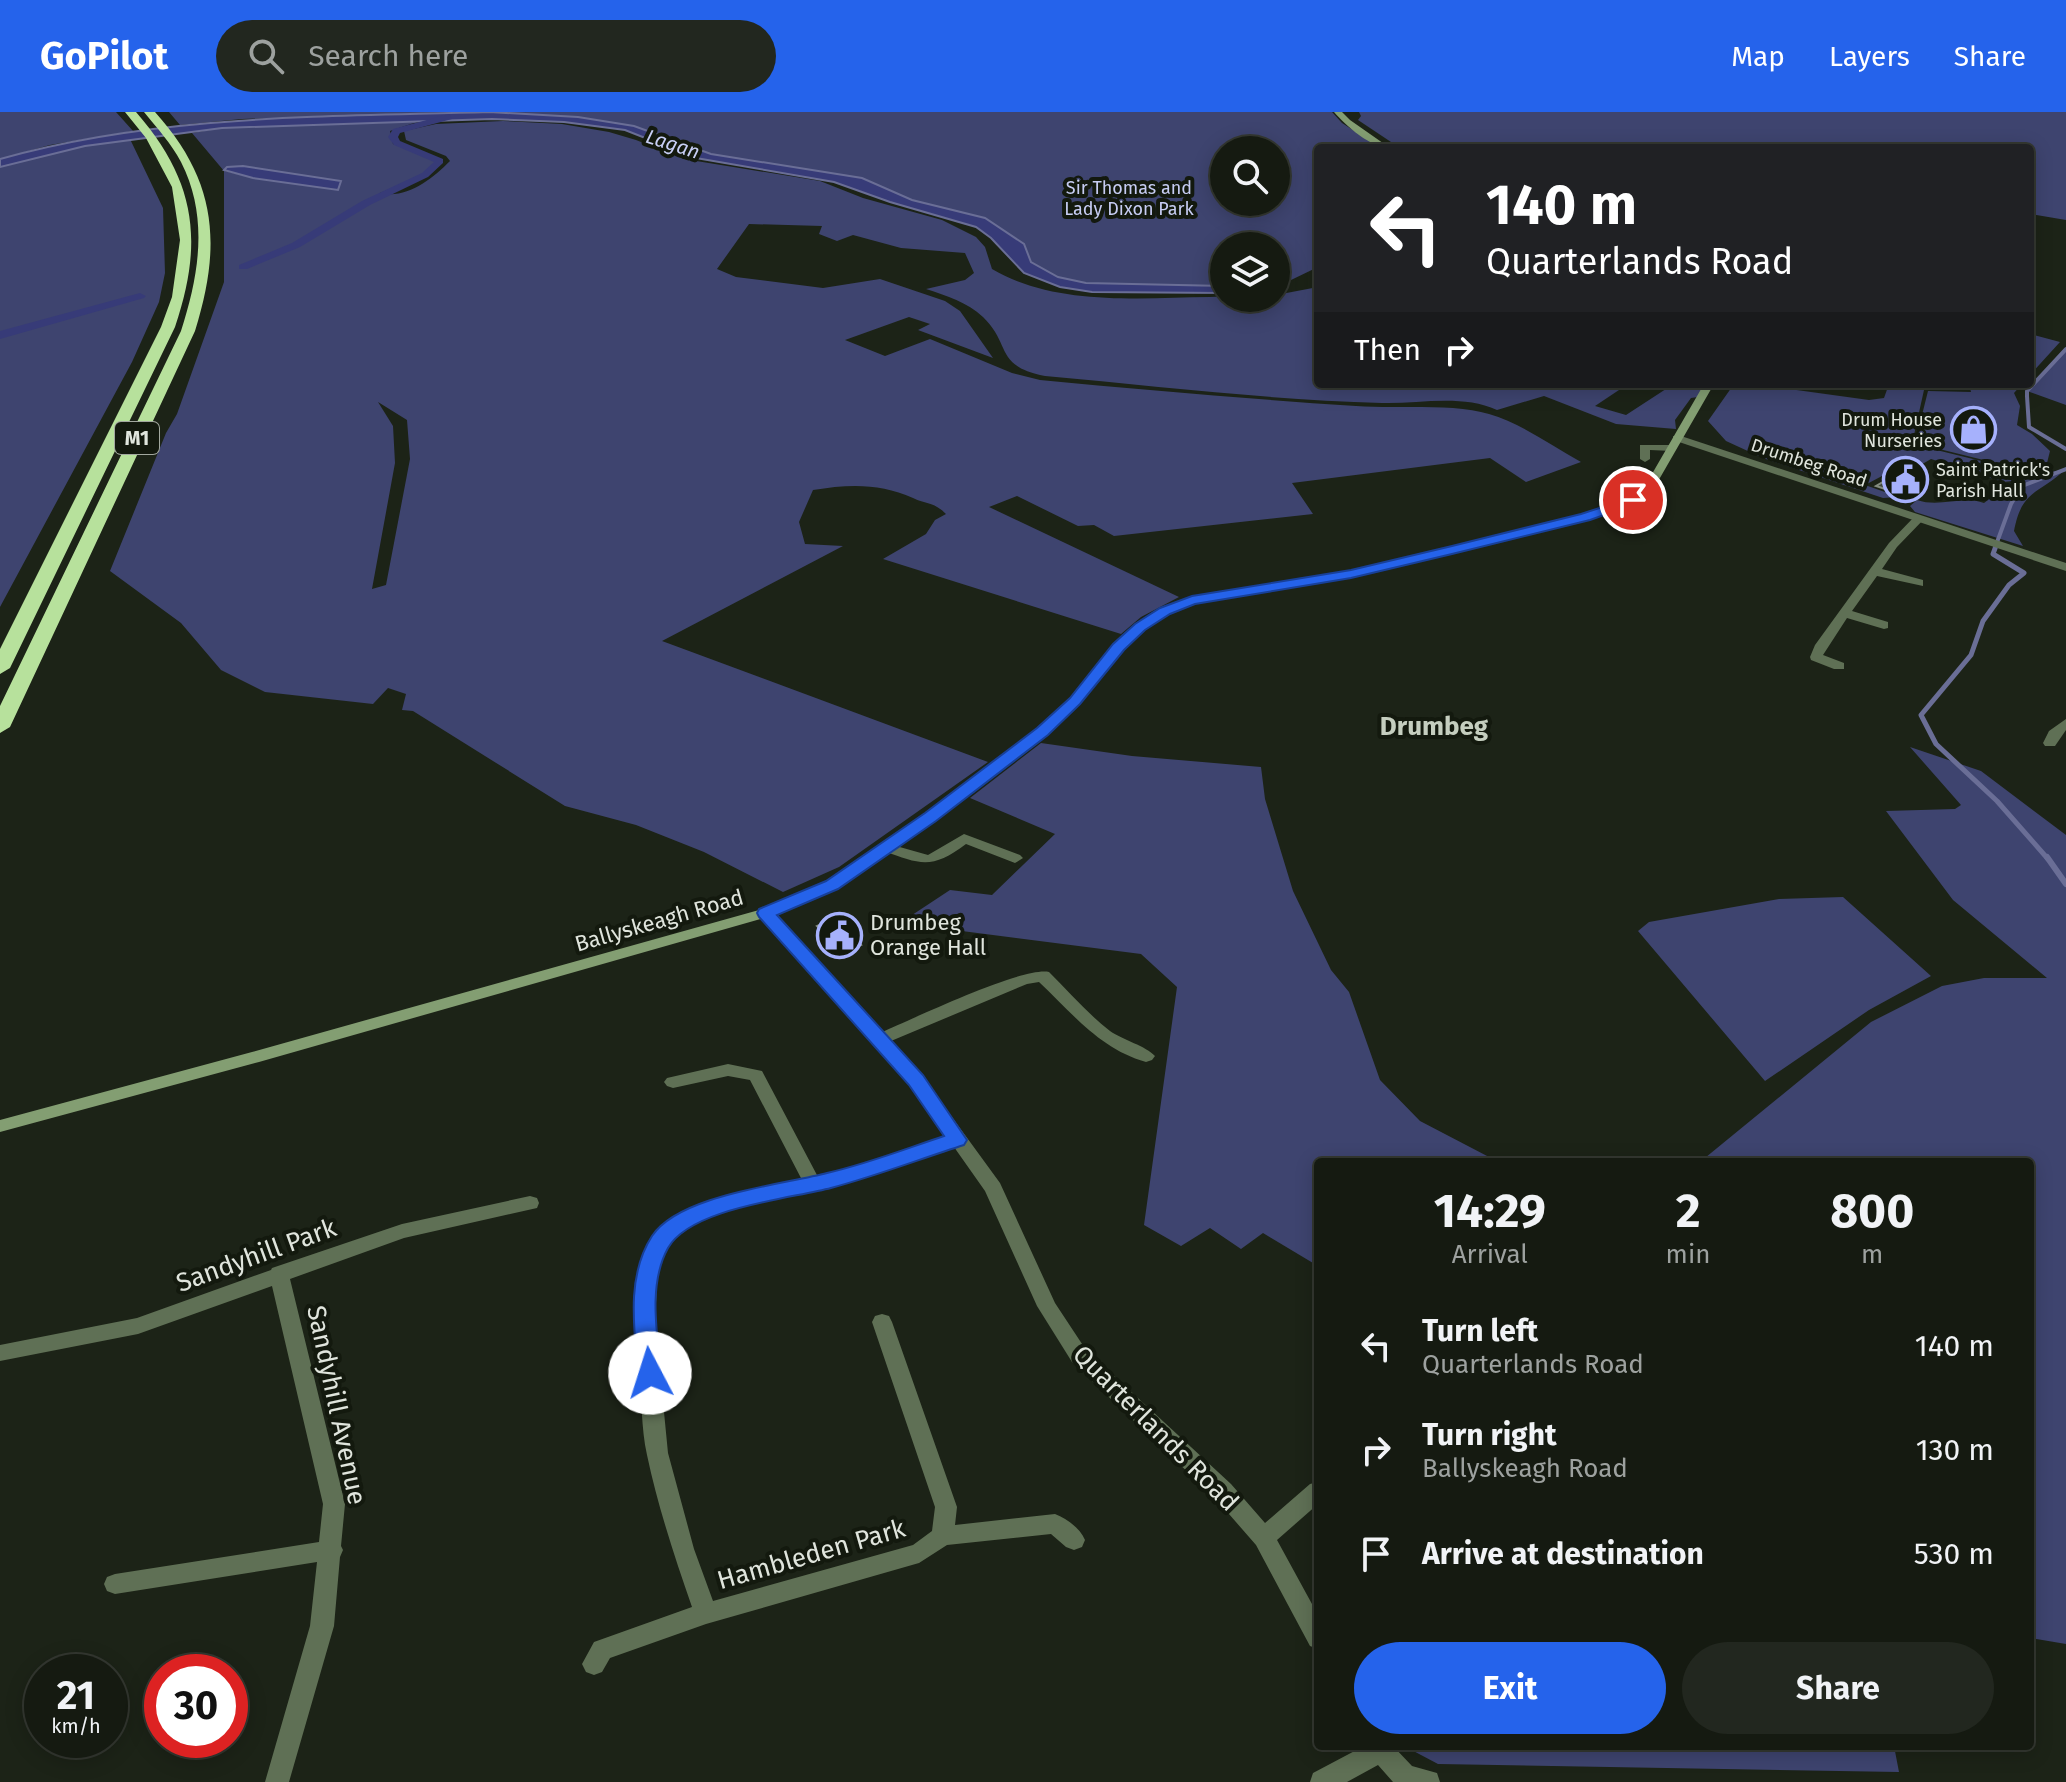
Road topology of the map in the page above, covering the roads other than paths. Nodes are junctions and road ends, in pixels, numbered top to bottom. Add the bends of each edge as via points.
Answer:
1 (130, 112) edge
2 (149, 112) edge
3 (1338, 112) edge
4 (1380, 144) edge
5 (1707, 388) edge
6 (1674, 443) junction
7 (1645, 459) dead end
8 (1919, 518) junction
9 (2066, 567) edge
10 (1874, 571) junction
11 (1919, 583) dead end
12 (1844, 613) junction
13 (1884, 625) dead end
14 (1839, 666) dead end
15 (0, 668) edge
16 (2066, 723) edge
17 (0, 727) edge
18 (2050, 743) dead end
19 (889, 848) junction
20 (1015, 858) dead end
21 (765, 913) junction
22 (880, 1039) junction
23 (1146, 1056) dead end
24 (673, 1082) dead end
25 (0, 1126) edge
26 (957, 1140) junction
27 (813, 1184) junction
28 (530, 1203) dead end
29 (279, 1273) junction
30 (882, 1322) dead end
31 (0, 1353) edge
32 (1314, 1494) edge
33 (942, 1536) junction
34 (1264, 1538) junction
35 (1074, 1540) dead end
36 (332, 1550) junction
37 (115, 1584) dead end
38 (706, 1613) junction
39 (1314, 1631) edge
40 (594, 1664) dead end
41 (1376, 1750) edge
42 (1381, 1750) edge
43 (277, 1782) edge
44 (1322, 1782) edge
45 (1428, 1782) edge

1 - 15 highway, M1 via 157,142 178,183 186,221 178,303
2 - 17 highway, M1 via 175,140 196,180 206,252 201,294
3 - 4 main road
5 - 6 main road, Ballyskeagh Road
6 - 7 street via 1644,447
6 - 8 street, Drumbeg Road
6 - 19 main road, Ballyskeagh Road via 1643,494 1607,511 1351,574 1192,601 1165,611 1119,647 1043,731
8 - 9 street, Drumbeg Road
8 - 10 street
10 - 11 street
10 - 12 street
12 - 13 street
12 - 14 street via 1816,657
16 - 18 street
19 - 20 street via 925,862 964,838
19 - 21 main road, Ballyskeagh Road via 832,885
21 - 22 street, Quarterlands Road
21 - 25 main road, Ballyskeagh Road
22 - 23 street via 1024,979 1043,976 1102,1034 1126,1051
22 - 26 street, Quarterlands Road
24 - 27 street via 728,1070 756,1075
26 - 27 street, Hambleden Park
26 - 34 street, Quarterlands Road via 993,1188 1047,1306 1079,1356 1223,1491
27 - 38 street, Hambleden Park via 693,1215 661,1239 648,1270 645,1320 657,1453
28 - 29 street, Sandyhill Park via 402,1231
29 - 31 street, Sandyhill Park via 138,1326
29 - 36 street, Sandyhill Avenue via 334,1504
30 - 33 street via 946,1507
32 - 34 street
33 - 35 street via 1055,1524
33 - 38 street, Hambleden Park via 919,1553
34 - 39 street, Quarterlands Road
36 - 37 street
36 - 43 street, Sandyhill Avenue via 316,1651
38 - 40 street, Hambleden Park via 602,1650
41 - 44 street
42 - 45 street via 1405,1777

